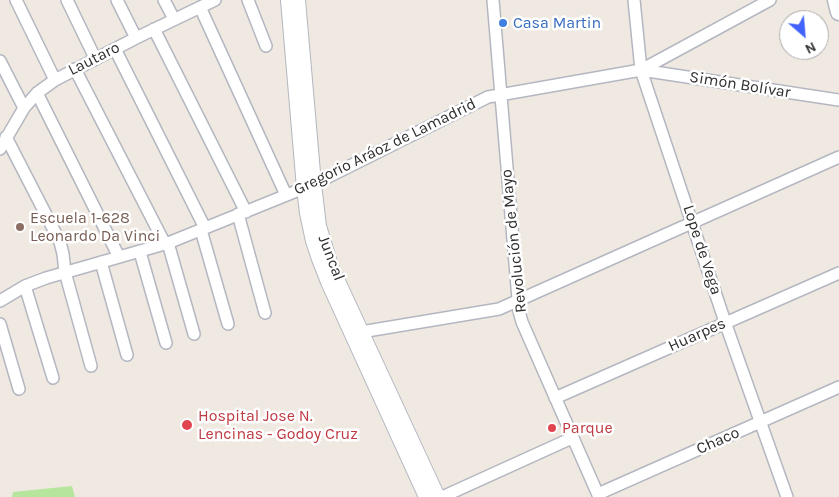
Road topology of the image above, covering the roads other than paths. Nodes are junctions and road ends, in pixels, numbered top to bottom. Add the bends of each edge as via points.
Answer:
1 (16, 0) edge
2 (66, 0) edge
3 (117, 0) edge
4 (164, 0) edge
5 (215, 0) edge
6 (248, 0) edge
7 (288, 0) edge
8 (298, 0) edge
9 (492, 0) edge
10 (634, 0) edge
11 (770, 0) edge
12 (836, 0) edge
13 (200, 7) junction
14 (839, 12) edge
15 (174, 20) junction
16 (154, 29) junction
17 (136, 38) junction
18 (266, 46) dead end
19 (115, 49) junction
20 (95, 58) junction
21 (0, 61) edge
22 (75, 69) junction
23 (640, 70) junction
24 (55, 80) junction
25 (37, 93) junction
26 (500, 95) junction
27 (839, 100) edge
28 (24, 108) junction
29 (6, 136) junction
30 (0, 149) edge
31 (839, 157) edge
32 (309, 186) junction
33 (286, 195) junction
34 (242, 213) junction
35 (692, 222) junction
36 (203, 229) junction
37 (166, 244) junction
38 (140, 252) junction
39 (119, 257) junction
40 (101, 262) junction
41 (65, 272) junction
42 (839, 273) edge
43 (25, 286) junction
44 (518, 300) junction
45 (0, 301) edge
46 (265, 313) dead end
47 (725, 322) junction
48 (0, 324) edge
49 (228, 324) dead end
50 (357, 333) junction
51 (194, 334) dead end
52 (166, 343) dead end
53 (128, 355) dead end
54 (92, 366) dead end
55 (53, 378) dead end
56 (839, 387) edge
57 (19, 388) dead end
58 (555, 398) junction
59 (760, 422) junction
60 (572, 438) junction
61 (598, 496) edge
62 (426, 497) edge
63 (438, 497) edge
64 (442, 497) edge
65 (787, 497) edge

1 - 24 street
2 - 20 street
3 - 17 street
4 - 15 street
5 - 13 street, Lautaro
6 - 18 street
7 - 32 street, Juncal
8 - 32 street, Juncal
9 - 26 street, Revolución de Mayo
10 - 23 street, Lope de Vega
11 - 23 street, Gregorio Aráoz de Lamadrid
12 - 14 main road
13 - 15 street, Lautaro
13 - 33 street
15 - 16 street, Lautaro
16 - 17 street, Lautaro
16 - 34 street
17 - 19 street, Lautaro
19 - 20 street, Lautaro
19 - 36 street
20 - 22 street, Lautaro
21 - 28 street
22 - 24 street, Lautaro
22 - 37 street
23 - 26 street, Gregorio Aráoz de Lamadrid
23 - 27 street, Simón Bolívar
23 - 35 street, Lope de Vega
24 - 25 street, Lautaro
25 - 28 street, Lautaro
25 - 39 street
26 - 32 street, Gregorio Aráoz de Lamadrid via 488,97
26 - 44 street, Revolución de Mayo
28 - 29 street, Lautaro
29 - 30 street, Lautaro
29 - 41 street via 60,242
31 - 35 street
32 - 33 street, Gregorio Aráoz de Lamadrid
32 - 50 street, Juncal via 324,244
33 - 34 street, Gregorio Aráoz de Lamadrid
34 - 36 street, Gregorio Aráoz de Lamadrid
34 - 46 street
35 - 44 street
35 - 47 street, Lope de Vega
36 - 37 street, Gregorio Aráoz de Lamadrid
36 - 49 street
37 - 38 street, Gregorio Aráoz de Lamadrid
37 - 51 street
38 - 39 street, Gregorio Aráoz de Lamadrid
38 - 52 street
39 - 40 street, Gregorio Aráoz de Lamadrid
40 - 41 street, Gregorio Aráoz de Lamadrid
40 - 53 street
41 - 43 street, Gregorio Aráoz de Lamadrid
41 - 54 street
42 - 47 street, Huarpes
43 - 45 street, Gregorio Aráoz de Lamadrid
43 - 55 street
44 - 50 street via 499,308
44 - 58 street, Revolución de Mayo via 522,322
47 - 58 street, Huarpes
47 - 59 street, Lope de Vega
48 - 57 street
50 - 62 street, Juncal
50 - 63 street, Juncal
56 - 59 street, Chaco
58 - 60 street, Revolución de Mayo
59 - 61 street, Chaco
59 - 65 street, Lope de Vega
60 - 61 street, Revolución de Mayo
60 - 64 street

